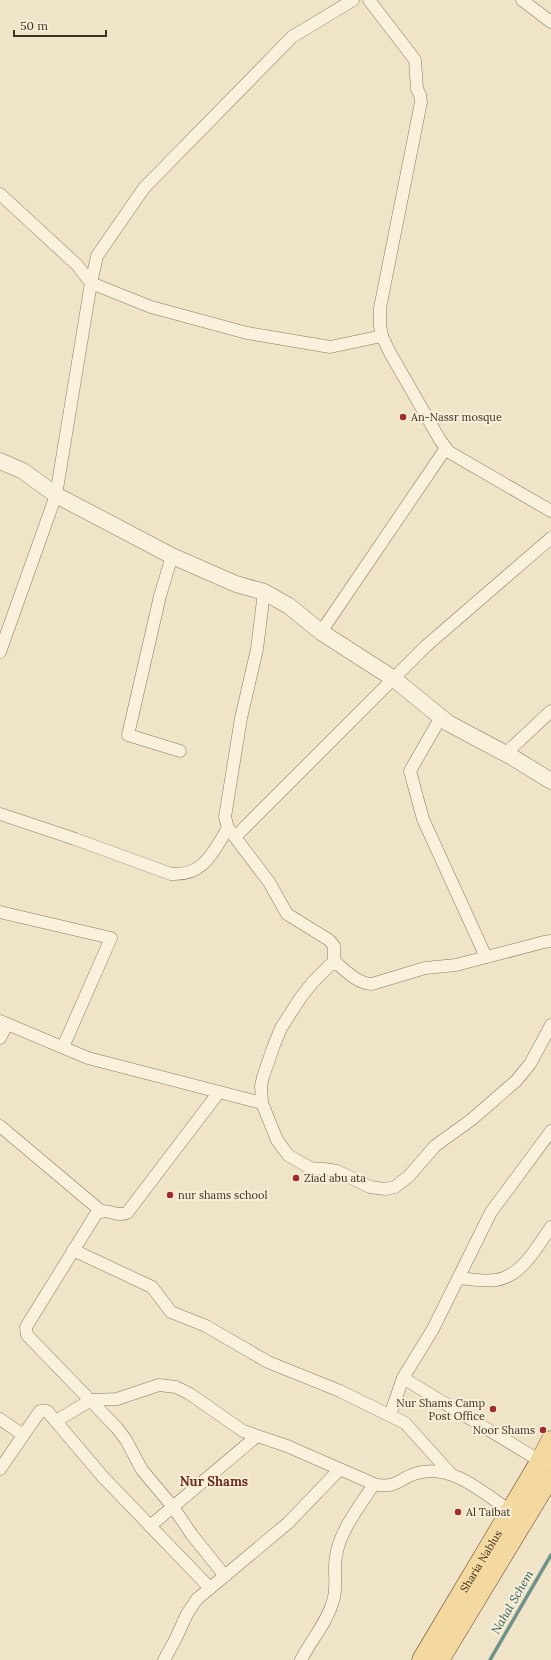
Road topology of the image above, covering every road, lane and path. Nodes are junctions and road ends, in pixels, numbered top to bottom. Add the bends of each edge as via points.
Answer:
1 (353, 0) edge
2 (369, 0) edge
3 (522, 0) edge
4 (551, 22) edge
5 (0, 194) edge
6 (91, 283) junction
7 (382, 336) junction
8 (446, 448) junction
9 (0, 461) edge
10 (56, 495) junction
11 (551, 511) edge
12 (551, 538) edge
13 (172, 556) junction
14 (264, 592) junction
15 (321, 632) junction
16 (0, 652) edge
17 (394, 679) junction
18 (551, 711) edge
19 (441, 717) junction
20 (180, 751) dead end
21 (505, 754) junction
22 (551, 781) edge
23 (0, 814) edge
24 (232, 833) junction
25 (0, 912) edge
26 (551, 941) edge
27 (486, 957) junction
28 (334, 961) junction
29 (3, 1022) edge
30 (551, 1025) edge
31 (0, 1038) edge
32 (63, 1047) junction
33 (219, 1092) junction
34 (262, 1103) junction
35 (0, 1126) edge
36 (551, 1130) edge
37 (101, 1211) junction
38 (551, 1227) edge
39 (73, 1250) junction
40 (459, 1278) junction
41 (403, 1378) junction
42 (91, 1400) junction
43 (390, 1416) junction
44 (0, 1419) edge
45 (56, 1421) junction
46 (23, 1435) junction
47 (257, 1436) junction
48 (551, 1441) edge
49 (547, 1468) edge
50 (0, 1469) edge
51 (340, 1470) junction
52 (451, 1474) junction
53 (374, 1484) junction
54 (173, 1507) junction
55 (510, 1511) junction
56 (150, 1526) junction
57 (224, 1576) junction
58 (210, 1588) junction
59 (164, 1660) edge
60 (301, 1660) edge
61 (422, 1660) edge
62 (439, 1660) edge

1 - 6 street via 292,37 144,188 97,256
2 - 7 street via 415,60 417,89 421,102 380,308
3 - 4 street
5 - 6 street via 77,265
6 - 7 street via 151,307 247,333 330,347
6 - 10 street
7 - 8 street via 392,358
8 - 11 street via 455,456
8 - 15 street
9 - 10 street via 23,471
10 - 13 street
10 - 16 street
12 - 17 street via 426,646
13 - 14 street via 236,584
13 - 20 street via 160,596 128,736
14 - 15 street via 289,606
14 - 24 street via 257,649 241,718 225,817
15 - 17 street
17 - 19 street
17 - 24 street
18 - 21 street
19 - 21 street
19 - 27 street via 410,771 423,819
21 - 22 street
23 - 24 street via 171,874 186,874 200,867
24 - 28 street via 269,882 287,914 329,940 334,946
25 - 32 street via 111,938
26 - 27 street
27 - 28 street via 456,965 425,968 372,984 358,980
28 - 34 street via 301,996 282,1028 263,1077
29 - 31 street
29 - 32 street
30 - 34 street via 523,1074 471,1120 435,1146 409,1176 395,1187 370,1187 336,1171 310,1168 294,1160 282,1149
32 - 33 street via 94,1060
33 - 34 street
33 - 37 street via 128,1214 121,1216
35 - 37 street
36 - 40 street via 491,1212
37 - 39 street via 96,1214
38 - 40 street via 525,1262 512,1274 486,1281
39 - 42 street via 26,1327 27,1335
39 - 43 street via 152,1287 171,1312 206,1326 268,1362 340,1391
40 - 41 street via 434,1329
41 - 43 street
41 - 49 street
42 - 45 street
42 - 47 street via 117,1400 159,1385 176,1387 243,1431
42 - 54 street via 117,1428 142,1470
43 - 52 street via 405,1422
44 - 46 street
45 - 46 street via 47,1411 40,1411
45 - 56 street via 103,1477
46 - 50 street
47 - 51 street via 287,1446
47 - 54 street
48 - 49 main road, Sharia Nablus
49 - 55 main road, Sharia Nablus
49 - 62 main road, Sharia Nablus
51 - 53 street
51 - 57 street via 288,1523
52 - 53 street via 423,1472 390,1486
52 - 55 street via 465,1480
53 - 60 street via 351,1519 339,1544 334,1600
54 - 56 street
54 - 57 street
55 - 61 main road, Sharia Nablus
56 - 58 street
57 - 58 street
58 - 59 street via 191,1606

